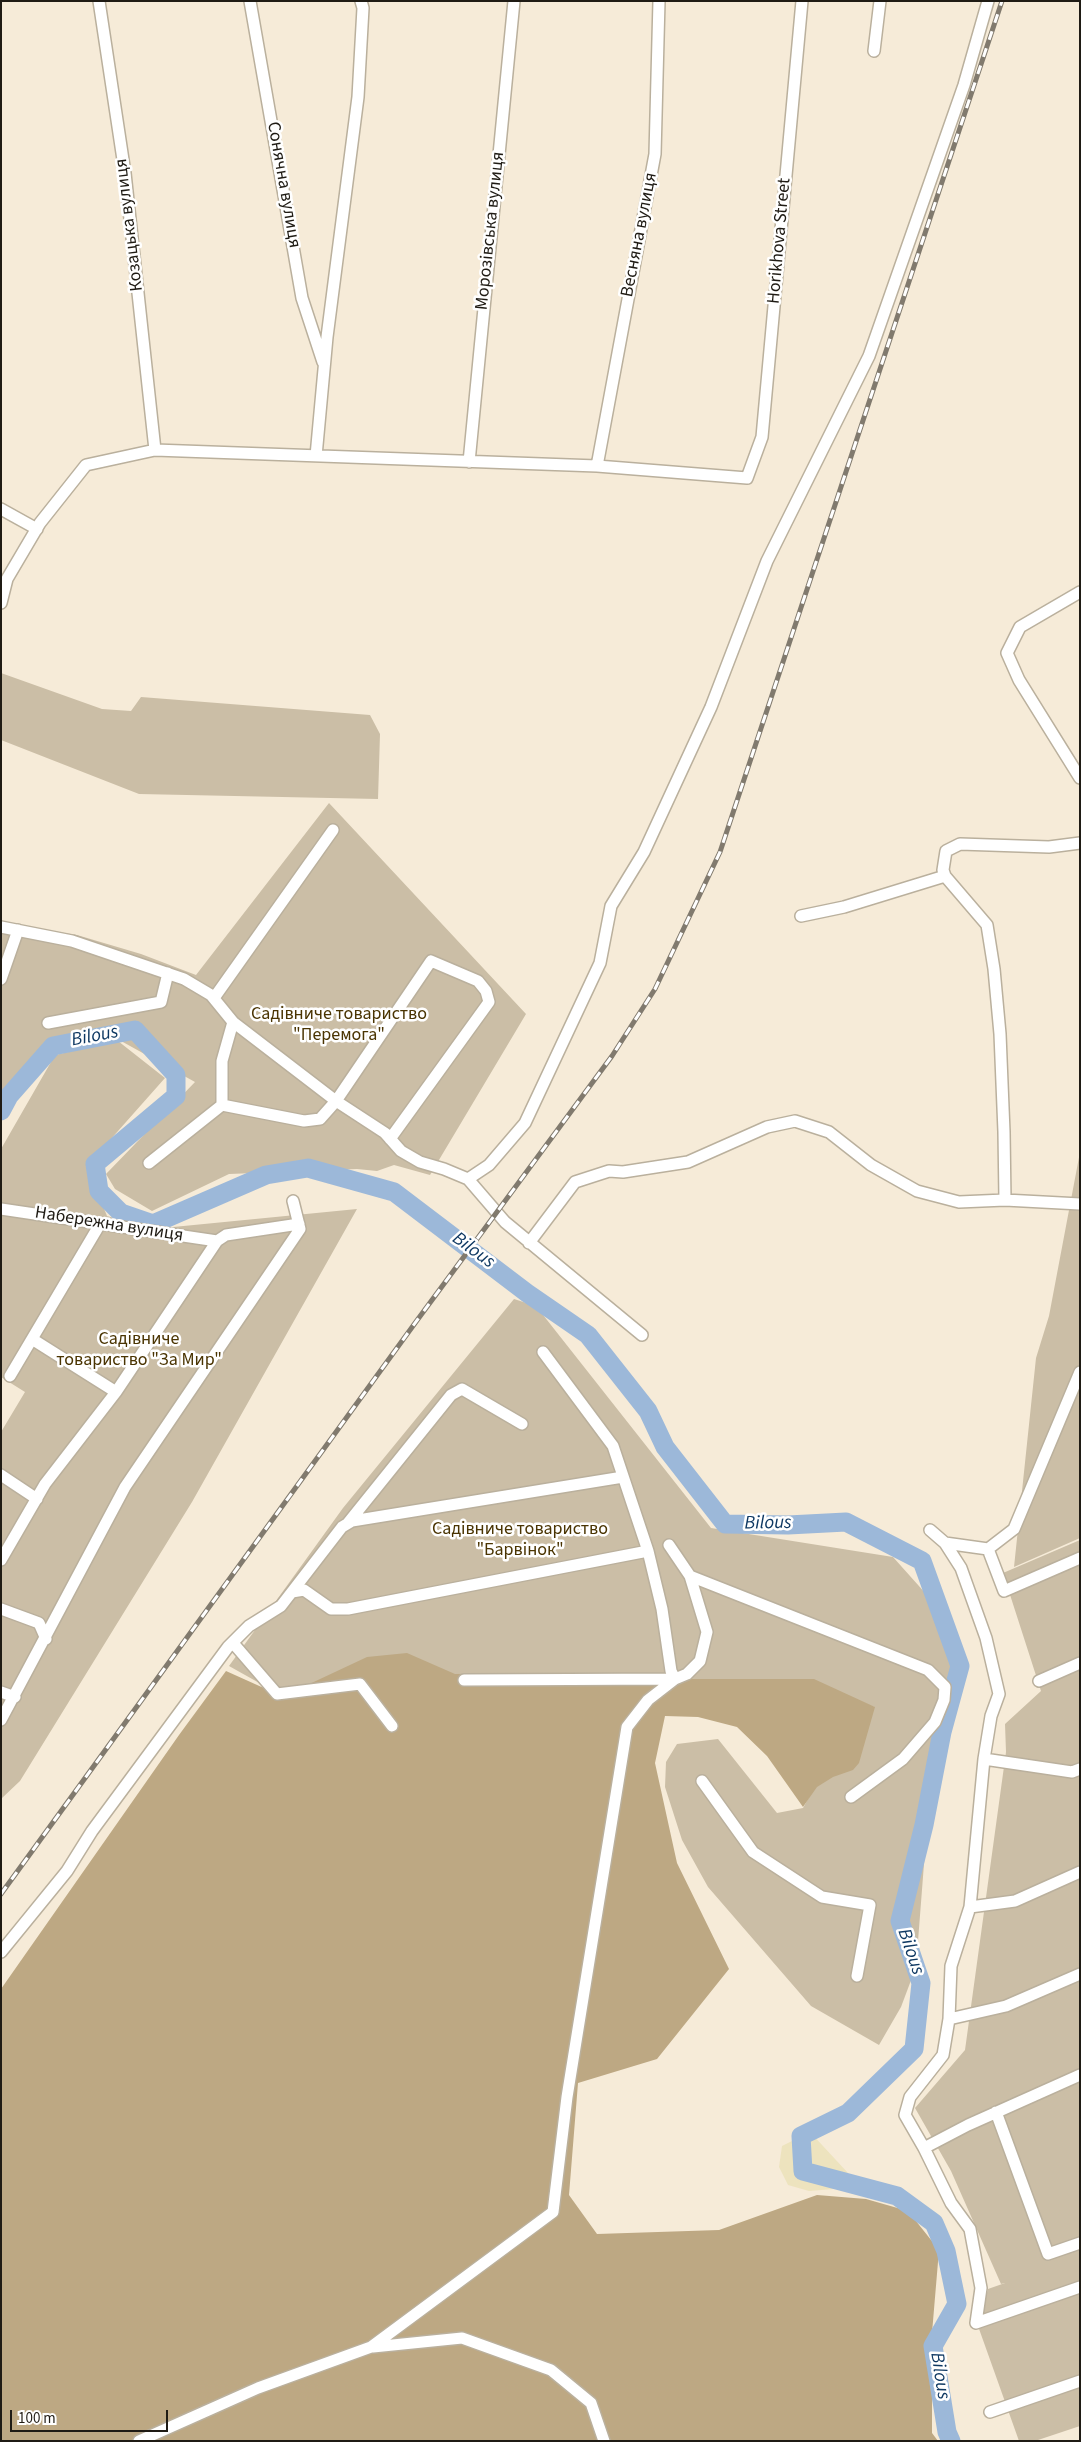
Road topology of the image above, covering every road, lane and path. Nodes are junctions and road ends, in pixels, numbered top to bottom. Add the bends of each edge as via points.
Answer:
1 (99, 1) edge
2 (250, 1) edge
3 (361, 1) edge
4 (514, 1) edge
5 (659, 1) edge
6 (802, 1) edge
7 (880, 1) edge
8 (988, 1) edge
9 (874, 51) dead end
10 (324, 366) junction
11 (155, 450) junction
12 (316, 456) junction
13 (469, 462) junction
14 (597, 466) junction
15 (1, 509) edge
16 (36, 529) junction
17 (1080, 592) edge
18 (1, 603) edge
19 (1080, 778) edge
20 (333, 830) dead end
21 (1080, 843) edge
22 (945, 876) junction
23 (802, 916) dead end
24 (1, 927) edge
25 (18, 930) junction
26 (168, 973) junction
27 (1, 979) edge
28 (214, 998) junction
29 (233, 1022) junction
30 (48, 1023) dead end
31 (336, 1101) junction
32 (222, 1105) junction
33 (390, 1139) junction
34 (149, 1163) dead end
35 (468, 1179) junction
36 (1005, 1200) junction
37 (293, 1201) dead end
38 (1080, 1204) edge
39 (1, 1210) edge
40 (100, 1224) junction
41 (299, 1224) junction
42 (218, 1241) junction
43 (529, 1243) junction
44 (642, 1335) dead end
45 (32, 1339) junction
46 (543, 1352) dead end
47 (1080, 1372) edge
48 (10, 1376) dead end
49 (116, 1392) junction
50 (522, 1424) dead end
51 (1, 1475) edge
52 (623, 1477) junction
53 (37, 1499) junction
54 (348, 1523) junction
55 (930, 1530) dead end
56 (945, 1543) junction
57 (669, 1545) dead end
58 (988, 1549) junction
59 (648, 1551) junction
60 (1080, 1558) edge
61 (1, 1560) edge
62 (690, 1576) junction
63 (292, 1592) junction
64 (1, 1609) edge
65 (46, 1639) junction
66 (233, 1643) junction
67 (1080, 1663) edge
68 (675, 1679) junction
69 (464, 1680) dead end
70 (1039, 1681) dead end
71 (1, 1692) edge
72 (15, 1697) junction
73 (1, 1720) edge
74 (392, 1726) dead end
75 (984, 1759) junction
76 (1080, 1769) edge
77 (702, 1781) dead end
78 (851, 1797) dead end
79 (1080, 1872) edge
80 (970, 1907) junction
81 (1, 1952) edge
82 (1080, 1974) edge
83 (857, 1976) dead end
84 (949, 2019) junction
85 (1080, 2075) edge
86 (996, 2112) junction
87 (924, 2148) junction
88 (1080, 2243) edge
89 (1080, 2287) edge
90 (372, 2347) junction
91 (1080, 2381) edge
92 (990, 2412) dead end
93 (139, 2441) edge
94 (604, 2441) edge

1 - 11 street, Козацька вулиця via 125,173
2 - 10 street, Сонячна вулиця via 302,298
3 - 10 street, Сонячна вулиця via 358,97
4 - 13 street, Морозівська вулиця
5 - 14 street, Весняна вулиця via 655,154
6 - 14 street, Horikhova Street via 762,437 747,478
7 - 9 street
8 - 35 street via 964,85 869,356 767,562 711,707 644,852 611,906 600,963 525,1123 489,1165
10 - 12 street, Сонячна вулиця
11 - 12 street
11 - 16 street via 86,465
12 - 13 street
13 - 14 street
15 - 16 street
16 - 18 street via 7,579
17 - 19 street via 1020,627 1007,652 1019,680
20 - 28 street
21 - 22 street via 1049,847 960,844 946,851
22 - 23 street via 844,907
22 - 36 street via 987,925 1000,1034
24 - 25 street
25 - 26 street via 72,941
25 - 27 street
26 - 28 street
26 - 30 street via 161,1002
28 - 29 street
29 - 31 street
29 - 32 street via 222,1061
31 - 32 street via 320,1118 304,1121
31 - 33 street
31 - 33 street via 431,961 478,981 489,1002
32 - 34 street
33 - 35 street via 401,1151 420,1162
35 - 43 street via 505,1222
36 - 38 street
36 - 43 street via 959,1202 916,1191 872,1165 829,1132 795,1122 767,1127 688,1162 623,1172 609,1170 575,1182
37 - 41 street
39 - 40 street, Набережна вулиця
40 - 42 street, Набережна вулиця
40 - 45 street
41 - 42 street via 226,1235
41 - 65 street via 300,1229 125,1487
42 - 49 street
43 - 44 street
45 - 48 street
45 - 49 street
46 - 52 street via 613,1446
47 - 58 street via 1014,1529
49 - 53 street
50 - 54 street via 462,1389 451,1395
51 - 53 street
52 - 54 street
52 - 59 street
53 - 61 street
54 - 63 street
55 - 56 street
56 - 58 street
56 - 75 street via 961,1568 986,1638 999,1694 991,1716
57 - 62 street
58 - 60 street via 1004,1591
59 - 63 street via 348,1609 330,1609 304,1590
59 - 68 street
62 - 68 street via 707,1632 700,1661 688,1674
62 - 78 street via 928,1670 945,1687 944,1700 935,1722 903,1759
63 - 66 street via 281,1606 249,1626
64 - 65 street via 39,1623
65 - 72 street
66 - 74 street via 277,1694 360,1684
66 - 81 street via 98,1824 67,1871
67 - 70 street
68 - 69 street
68 - 90 street via 648,1700 627,1727 567,2097 553,2212
71 - 72 street
72 - 73 street
75 - 76 street via 1072,1772
75 - 80 street
77 - 83 street via 753,1852 822,1897 870,1905
79 - 80 street via 1015,1901
80 - 84 street via 951,1966
82 - 84 street via 1006,2006
84 - 87 street via 943,2055 910,2097 904,2115
85 - 86 street
86 - 87 street
86 - 88 street via 1048,2254
87 - 89 street via 951,2203 970,2229 981,2288 976,2322
90 - 93 street via 258,2388
90 - 94 street via 462,2338 551,2370 590,2404
91 - 92 street

